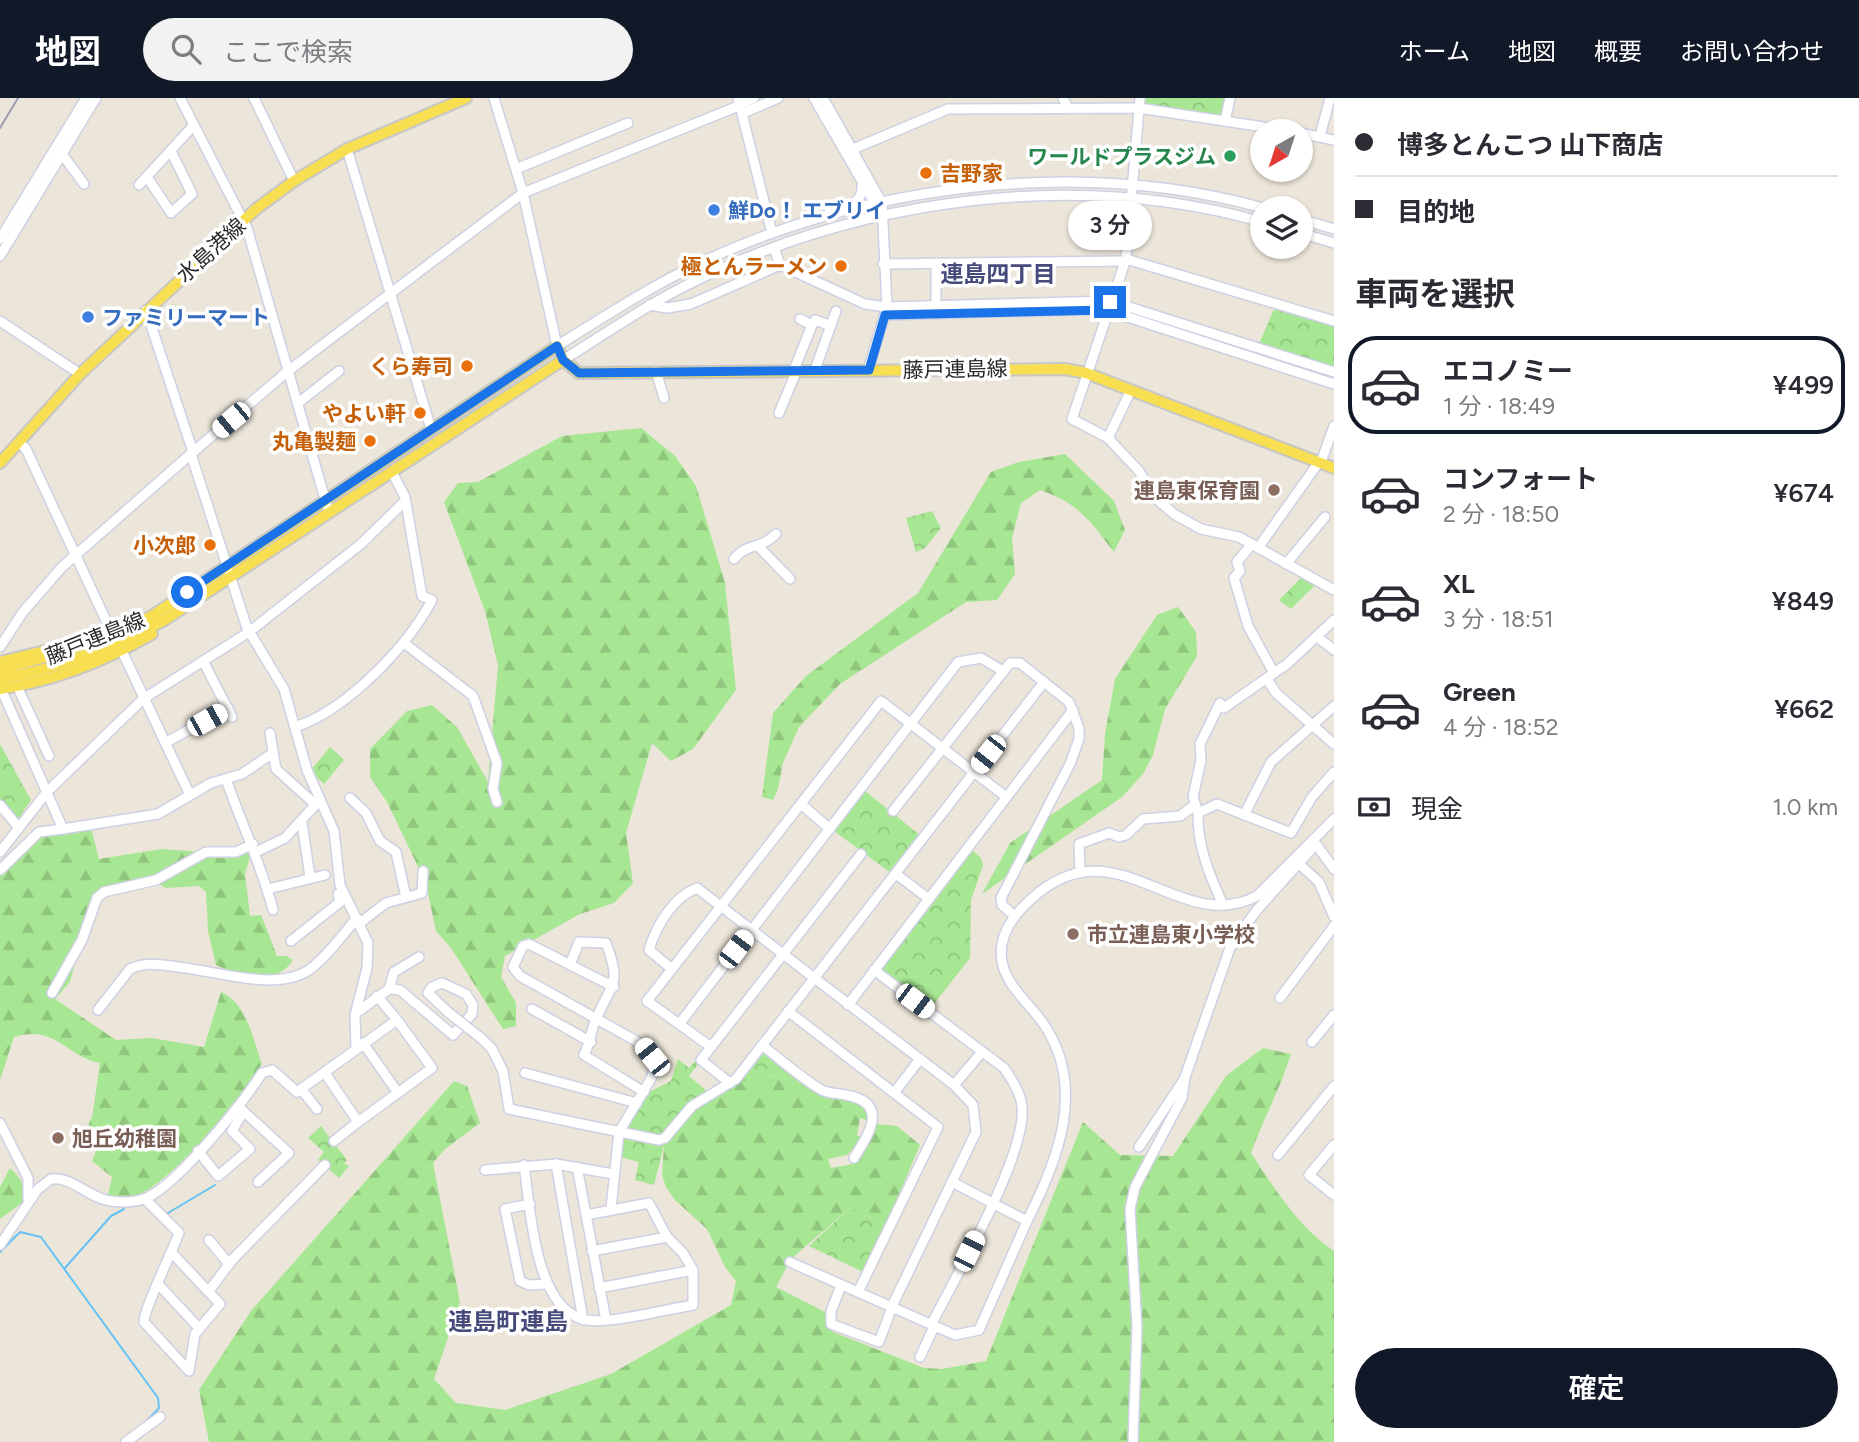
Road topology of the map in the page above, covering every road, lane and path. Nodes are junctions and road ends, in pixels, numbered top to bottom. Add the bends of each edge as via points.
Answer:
1 (86, 98) edge
2 (96, 98) edge
3 (180, 98) edge
4 (254, 98) edge
5 (466, 98) edge
6 (494, 98) edge
7 (754, 98) edge
8 (778, 98) edge
9 (814, 98) edge
10 (823, 98) edge
11 (943, 98) edge
12 (1063, 98) edge
13 (1230, 98) edge
14 (1330, 98) edge
15 (1095, 103) edge
16 (1139, 103) edge
17 (741, 105) edge
18 (1068, 108) junction
19 (948, 109) junction
20 (1225, 121) junction
21 (628, 123) dead end
22 (194, 125) junction
23 (1250, 125) edge
24 (1313, 135) edge
25 (1320, 136) junction
26 (1334, 140) edge
27 (347, 149) junction
28 (171, 150) junction
29 (849, 151) junction
30 (62, 154) junction
31 (516, 169) junction
32 (147, 177) junction
33 (861, 179) junction
34 (294, 181) junction
35 (84, 184) dead end
36 (139, 185) dead end
37 (1133, 186) junction
38 (524, 195) junction
39 (1131, 200) junction
40 (879, 204) junction
41 (1250, 205) edge
42 (882, 216) junction
43 (1250, 219) edge
44 (243, 220) junction
45 (809, 222) junction
46 (1313, 223) edge
47 (1334, 229) edge
48 (772, 233) junction
49 (1313, 237) edge
50 (0, 239) edge
51 (1334, 243) edge
52 (774, 248) junction
53 (0, 256) edge
54 (1125, 260) junction
55 (936, 263) junction
56 (883, 264) junction
57 (780, 265) junction
58 (391, 293) junction
59 (649, 305) junction
60 (1109, 306) junction
61 (936, 309) junction
62 (146, 310) junction
63 (836, 311) dead end
64 (886, 311) junction
65 (800, 319) dead end
66 (0, 321) edge
67 (1334, 321) edge
68 (812, 325) junction
69 (831, 326) junction
70 (557, 346) junction
71 (563, 360) junction
72 (796, 370) junction
73 (816, 370) junction
74 (869, 370) junction
75 (340, 371) dead end
76 (656, 371) junction
77 (289, 372) junction
78 (1334, 372) edge
79 (1086, 373) junction
80 (80, 374) junction
81 (1334, 384) edge
82 (1131, 390) junction
83 (664, 398) dead end
84 (298, 403) junction
85 (779, 413) dead end
86 (1334, 426) edge
87 (431, 429) junction
88 (1108, 438) junction
89 (19, 442) junction
90 (192, 455) junction
91 (1320, 462) junction
92 (0, 463) edge
93 (1334, 468) edge
94 (392, 472) junction
95 (404, 497) junction
96 (325, 499) junction
97 (330, 513) junction
98 (1325, 517) dead end
99 (776, 534) dead end
100 (758, 546) junction
101 (1255, 546) junction
102 (76, 558) junction
103 (734, 559) dead end
104 (227, 564) junction
105 (1286, 564) junction
106 (232, 579) junction
107 (790, 579) dead end
108 (1334, 590) edge
109 (196, 601) junction
110 (167, 606) junction
111 (1334, 620) edge
112 (110, 629) junction
113 (248, 630) junction
114 (1317, 637) junction
115 (404, 643) junction
116 (0, 647) edge
117 (1334, 650) edge
118 (122, 651) junction
119 (203, 661) junction
120 (0, 662) edge
121 (0, 670) edge
122 (1003, 671) junction
123 (1271, 676) junction
124 (0, 679) edge
125 (1044, 682) junction
126 (22, 686) junction
127 (1, 692) edge
128 (143, 699) junction
129 (1334, 706) edge
130 (1073, 710) junction
131 (911, 724) junction
132 (1311, 725) junction
133 (295, 727) junction
134 (270, 733) dead end
135 (165, 743) junction
136 (1334, 744) edge
137 (943, 748) junction
138 (273, 753) junction
139 (49, 756) dead end
140 (974, 772) junction
141 (1334, 772) edge
142 (226, 779) junction
143 (46, 790) junction
144 (190, 795) junction
145 (1005, 796) junction
146 (350, 798) dead end
147 (497, 802) dead end
148 (317, 804) junction
149 (801, 804) junction
150 (0, 805) edge
151 (1197, 809) junction
152 (893, 811) dead end
153 (1244, 815) junction
154 (1334, 818) edge
155 (302, 823) junction
156 (18, 827) junction
157 (1334, 827) edge
158 (62, 829) junction
159 (830, 829) junction
160 (1315, 841) junction
161 (255, 848) junction
162 (0, 852) edge
163 (861, 854) dead end
164 (1296, 862) junction
165 (1334, 869) edge
166 (0, 870) edge
167 (424, 871) dead end
168 (1080, 871) junction
169 (896, 874) junction
170 (325, 875) dead end
171 (339, 876) junction
172 (310, 877) junction
173 (268, 889) junction
174 (406, 897) junction
175 (1254, 898) junction
176 (929, 899) junction
177 (1223, 905) junction
178 (1258, 908) junction
179 (720, 909) junction
180 (274, 910) dead end
181 (1015, 916) junction
182 (1334, 917) edge
183 (358, 921) junction
184 (1334, 926) edge
185 (750, 930) junction
186 (291, 941) dead end
187 (783, 955) junction
188 (419, 957) dead end
189 (570, 965) junction
190 (672, 969) junction
191 (874, 971) junction
192 (814, 979) junction
193 (614, 987) junction
194 (389, 989) junction
195 (52, 993) dead end
196 (377, 996) junction
197 (1280, 998) dead end
198 (848, 1005) junction
199 (532, 1009) dead end
200 (99, 1010) dead end
201 (788, 1011) junction
202 (355, 1014) junction
203 (1334, 1015) edge
204 (397, 1020) junction
205 (596, 1021) junction
206 (680, 1023) junction
207 (591, 1042) junction
208 (1312, 1042) dead end
209 (359, 1045) junction
210 (762, 1045) junction
211 (710, 1047) junction
212 (982, 1052) junction
213 (920, 1059) junction
214 (325, 1073) junction
215 (525, 1073) dead end
216 (1185, 1077) junction
217 (730, 1083) junction
218 (954, 1085) junction
219 (1334, 1086) edge
220 (301, 1089) junction
221 (644, 1091) junction
222 (398, 1093) junction
223 (894, 1093) junction
224 (637, 1103) junction
225 (242, 1110) junction
226 (317, 1110) dead end
227 (358, 1122) junction
228 (0, 1123) edge
229 (619, 1132) junction
230 (334, 1141) dead end
231 (1334, 1145) edge
232 (1139, 1147) dead end
233 (198, 1151) junction
234 (1278, 1155) dead end
235 (855, 1158) dead end
236 (556, 1164) junction
237 (325, 1165) dead end
238 (524, 1165) junction
239 (577, 1167) junction
240 (485, 1170) dead end
241 (613, 1174) junction
242 (258, 1182) dead end
243 (952, 1182) junction
244 (1334, 1195) edge
245 (145, 1199) junction
246 (992, 1203) junction
247 (27, 1204) junction
248 (530, 1204) junction
249 (611, 1209) junction
250 (586, 1215) junction
251 (1027, 1221) junction
252 (667, 1237) junction
253 (209, 1241) dead end
254 (0, 1245) edge
255 (592, 1251) junction
256 (172, 1253) junction
257 (790, 1262) dead end
258 (229, 1264) junction
259 (693, 1270) junction
260 (159, 1284) junction
261 (547, 1284) junction
262 (841, 1286) junction
263 (599, 1288) junction
264 (209, 1291) junction
265 (858, 1292) junction
266 (894, 1309) junction
267 (583, 1320) junction
268 (606, 1320) junction
269 (199, 1328) junction
270 (934, 1328) junction
271 (920, 1357) dead end
272 (160, 1417) dead end
273 (126, 1442) edge
274 (1133, 1442) edge

1 - 50 street
2 - 30 street
3 - 22 street
4 - 34 street
5 - 27 main road, 水島港線
6 - 31 street
7 - 17 street
8 - 17 street
9 - 29 street
10 - 29 street
11 - 19 street
12 - 18 street
13 - 20 street
14 - 25 street
15 - 16 street
15 - 18 street
16 - 20 street
16 - 37 street
17 - 38 street
17 - 48 street
18 - 19 street
19 - 29 street
20 - 23 street
21 - 31 street
22 - 28 street
22 - 44 street
24 - 25 street
25 - 26 street
27 - 34 main road, 水島港線
27 - 58 street
28 - 32 street
28 - 32 street via 192,194 171,213
29 - 33 street
29 - 40 street
30 - 35 street
30 - 53 street
31 - 38 street
32 - 36 street
33 - 40 street
33 - 45 street via 859,200
34 - 44 main road, 水島港線
37 - 39 street
37 - 40 street via 991,186
37 - 41 street
38 - 58 street
38 - 70 street
39 - 42 street via 1028,197 943,204
39 - 43 street
39 - 54 street
40 - 42 street
40 - 45 street
42 - 52 street
42 - 56 street
44 - 62 main road, 水島港線
44 - 77 street
45 - 48 street
46 - 47 street
48 - 70 street via 671,277
49 - 51 street
52 - 57 street
52 - 59 street
54 - 55 street
54 - 60 street
54 - 67 street
55 - 56 street
55 - 61 street
56 - 64 street
57 - 59 street via 691,304 667,309
57 - 64 street
58 - 77 street
58 - 87 street
59 - 71 street
60 - 61 street
60 - 78 street
60 - 79 street
60 - 81 street
61 - 64 street
62 - 80 main road, 水島港線
62 - 90 street
63 - 69 street
64 - 74 street
65 - 68 street
66 - 80 street
68 - 69 street via 815,320
68 - 72 street
69 - 73 street
70 - 71 main road
70 - 87 main road, 藤戸連島線
71 - 76 main road, 藤戸連島線 via 579,373
71 - 94 main road, 藤戸連島線
72 - 73 main road, 藤戸連島線
72 - 76 main road, 藤戸連島線
72 - 85 street
73 - 74 main road, 藤戸連島線
74 - 79 main road, 藤戸連島線 via 1031,368
75 - 84 street
76 - 83 street
77 - 84 street
77 - 90 street
79 - 82 main road, 藤戸連島線
79 - 88 street via 1072,418
80 - 89 main road, 水島港線
82 - 88 street
82 - 91 main road, 藤戸連島線
84 - 96 street
86 - 91 street
87 - 96 main road, 藤戸連島線
88 - 101 street via 1139,471 1153,496 1174,514 1201,529 1239,537
89 - 92 main road, 水島港線
89 - 102 street
90 - 102 street
90 - 104 street
91 - 93 main road, 藤戸連島線
91 - 101 street
94 - 95 street
94 - 97 main road, 藤戸連島線
95 - 113 street via 361,544
95 - 115 street via 422,596 432,600
96 - 97 street
96 - 104 main road, 藤戸連島線
97 - 106 main road, 藤戸連島線
98 - 105 street
99 - 100 street
100 - 103 street via 743,549
100 - 107 street
101 - 105 street
101 - 123 street via 1237,562 1240,571 1234,578 1248,626
102 - 112 street
102 - 116 street via 45,584
104 - 106 street
104 - 110 main road, 藤戸連島線
105 - 108 street
106 - 109 main road, 藤戸連島線
106 - 113 street
109 - 118 main road via 170,625
109 - 124 main road, 藤戸連島線 via 101,650
110 - 112 main road
110 - 121 main road, 藤戸連島線 via 97,642
111 - 114 street
112 - 120 main road
113 - 119 street
113 - 133 street via 284,689
114 - 117 street
114 - 123 street
115 - 133 street via 333,706
115 - 147 street via 473,696 497,763 493,789
118 - 126 main road
118 - 128 street
119 - 128 street
119 - 135 street via 230,713
122 - 125 street via 1010,663 1020,663
122 - 131 street via 981,658 958,662
122 - 137 street
123 - 132 street via 1276,693
123 - 151 street via 1224,708 1220,703 1200,744
125 - 130 street
125 - 140 street
126 - 127 main road
126 - 139 street
127 - 143 street
128 - 135 street
128 - 143 street
129 - 132 street
130 - 145 street
130 - 181 street via 1079,738 1070,764 1001,898 1002,905
131 - 137 street
131 - 149 street via 881,702
131 - 159 street
132 - 136 street
132 - 153 street via 1271,762
133 - 148 street
134 - 138 street
135 - 144 street
137 - 140 street
137 - 152 street
138 - 142 street
138 - 148 street via 280,774
140 - 145 street
140 - 169 street
141 - 153 street via 1290,833
142 - 144 street
142 - 161 street
143 - 156 street
143 - 158 street
144 - 158 street via 158,814
145 - 176 street
146 - 174 street via 366,813 380,841 396,852
148 - 155 street
148 - 171 street via 330,818 334,831
149 - 159 street
149 - 179 street
150 - 156 street
151 - 153 street via 1217,804
151 - 168 street via 1180,816 1143,819 1126,835 1109,833 1079,844
151 - 177 street via 1208,870
154 - 160 street
155 - 161 street via 285,838
155 - 172 street
156 - 162 street
157 - 160 street
158 - 166 street via 39,832
159 - 185 street
160 - 164 street
160 - 165 street
161 - 173 street
161 - 195 street via 206,852 156,880 104,892
163 - 187 street
164 - 175 street
164 - 178 street
164 - 182 street via 1325,892
167 - 174 street via 424,890
168 - 177 street via 1126,876
168 - 181 street via 1041,888
169 - 176 street
169 - 192 street
170 - 172 street
171 - 183 street via 345,901
171 - 186 street via 335,883 340,902
172 - 173 street
173 - 180 street
174 - 183 street via 386,903
175 - 177 street
175 - 178 street
176 - 191 street
178 - 216 street via 1230,948
179 - 185 street
179 - 190 street
179 - 190 street via 697,888 685,893 663,919 649,950
181 - 251 street via 1001,948 1005,973 1053,1039 1066,1071 1068,1094 1056,1150
183 - 200 street via 315,965 288,979 267,981 160,964 136,966
183 - 202 street via 368,943 368,957
184 - 197 street
185 - 187 street
185 - 206 street
187 - 192 street
187 - 211 street
188 - 194 street via 394,972
189 - 193 street
189 - 193 street via 579,942 606,943 615,967
189 - 205 street via 529,944 523,946 513,967 520,976
190 - 206 street via 648,1001
191 - 198 street
191 - 212 street
192 - 198 street
192 - 201 street
193 - 205 street
194 - 196 street
194 - 229 street, bridge via 400,990 453,1035 474,1009 466,994 442,983 429,991 430,997 448,1012 481,1038 492,1049 503,1070 509,1109
196 - 202 street
196 - 204 street
198 - 213 street
199 - 207 street
201 - 210 street
201 - 223 street
202 - 209 street
203 - 208 street
204 - 209 street
204 - 222 street via 432,1068
205 - 207 street
205 - 221 street via 638,1042 652,1057 655,1070
206 - 211 street
207 - 221 street via 583,1055
209 - 214 street
209 - 222 street
210 - 217 street
210 - 235 street via 822,1091 859,1098 870,1109 873,1129
211 - 217 street via 701,1060
212 - 218 street
212 - 246 street via 1004,1068 1022,1107 1014,1157
213 - 218 street
213 - 223 street
214 - 220 street
214 - 227 street
215 - 224 street
216 - 232 street
216 - 274 street via 1182,1098 1135,1187 1130,1209 1137,1327
217 - 229 street via 692,1106 663,1139
218 - 243 street via 973,1105 976,1132
219 - 234 street
220 - 225 street via 298,1092 272,1070 262,1073
220 - 226 street
221 - 224 street
222 - 227 street
223 - 265 street via 938,1126
224 - 229 street
225 - 233 street
225 - 233 street via 232,1131 250,1149 218,1176
225 - 242 street via 289,1153
227 - 230 street
228 - 247 street via 28,1178
229 - 241 street
231 - 244 street via 1309,1175
233 - 245 street
236 - 238 street
236 - 239 street
236 - 267 street
237 - 258 street
238 - 240 street
238 - 248 street
239 - 241 street
239 - 250 street
241 - 249 street
243 - 246 street
243 - 266 street
245 - 247 street via 107,1200 58,1178 44,1182
245 - 256 street via 179,1233
246 - 251 street
246 - 270 street via 933,1321
247 - 254 street
248 - 261 street
248 - 261 street via 505,1209 520,1281
249 - 250 street
249 - 252 street via 649,1203
250 - 255 street
251 - 270 street via 979,1330 955,1335
252 - 255 street
252 - 259 street
253 - 258 street
255 - 263 street
256 - 260 street
256 - 264 street
257 - 262 street
258 - 264 street
259 - 263 street
259 - 268 street via 693,1305
260 - 269 street
260 - 269 street via 143,1314 144,1322 189,1371
261 - 267 street via 571,1314
262 - 265 street
262 - 266 street via 831,1311 834,1328 879,1342
263 - 268 street
264 - 269 street via 220,1304
265 - 266 street
266 - 270 street
267 - 268 street
270 - 271 street
272 - 273 street

